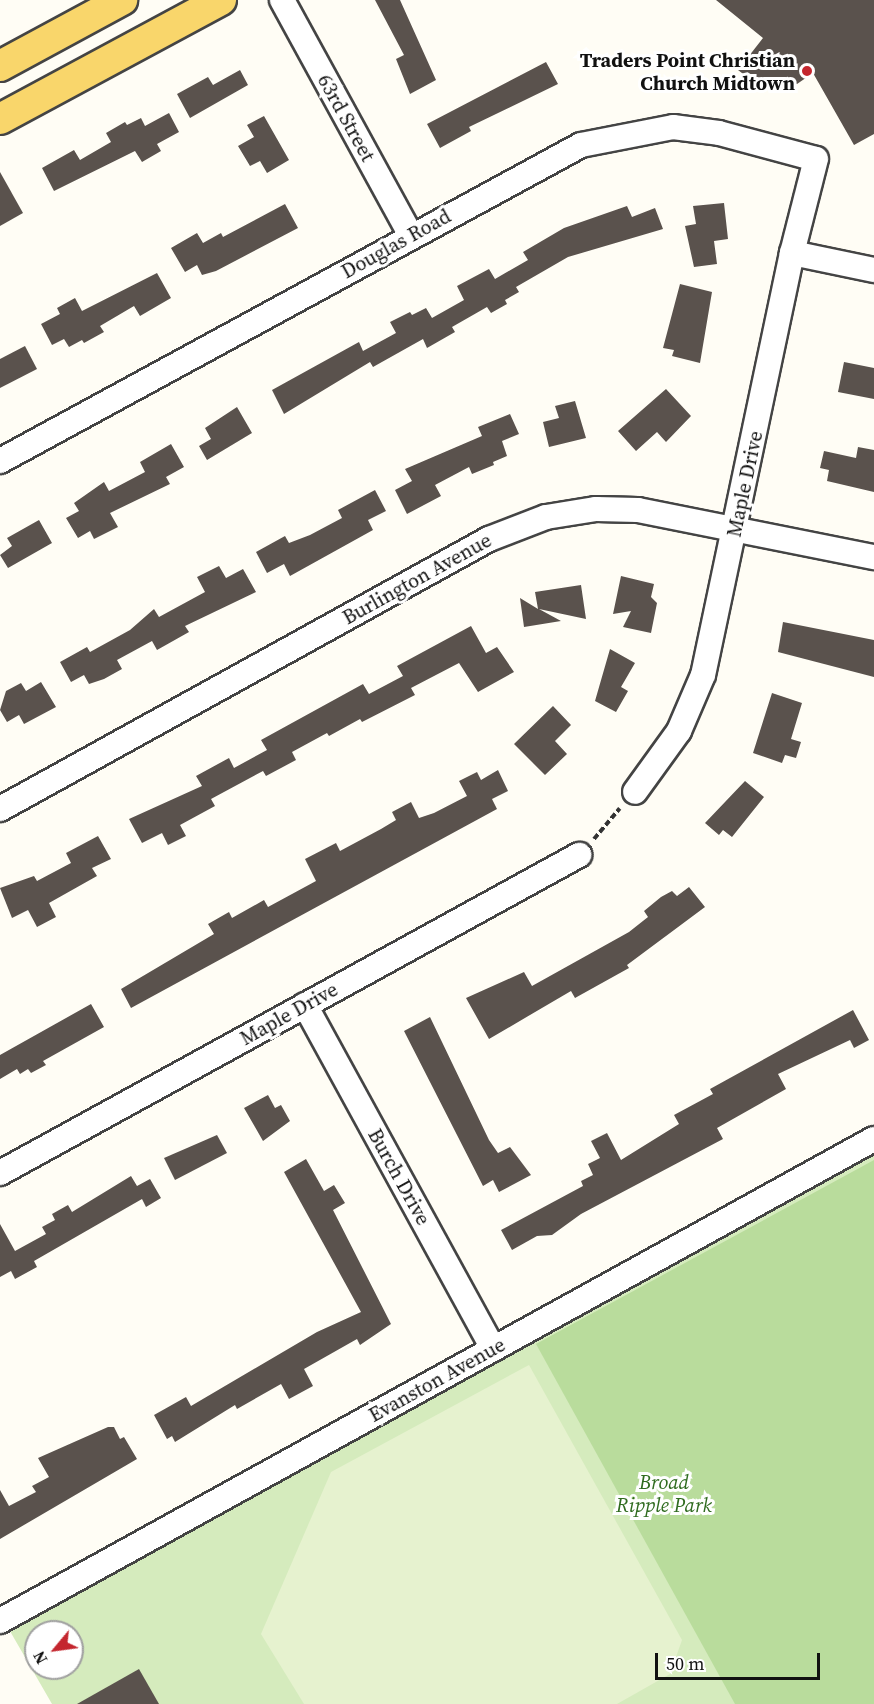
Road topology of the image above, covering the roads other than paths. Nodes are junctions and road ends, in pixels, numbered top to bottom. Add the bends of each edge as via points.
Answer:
1 (122, 0) edge
2 (221, 0) edge
3 (282, 0) edge
4 (0, 66) edge
5 (0, 119) edge
6 (816, 159) joint
7 (411, 236) junction
8 (792, 253) junction
9 (874, 270) edge
10 (0, 461) edge
11 (736, 528) junction
12 (874, 557) edge
13 (634, 792) road end
14 (0, 809) edge
15 (579, 855) road end
16 (304, 1005) junction
17 (874, 1138) edge
18 (0, 1173) edge
19 (493, 1349) junction
20 (0, 1621) edge

1 - 4 main road
2 - 5 main road
3 - 7 street, 63rd Street
6 - 7 street, Douglas Road via 697,129 631,132 553,158
6 - 8 street, Maple Drive
7 - 10 street, Douglas Road
8 - 9 street
8 - 11 street, Maple Drive
11 - 12 street, Burlington Avenue
11 - 13 street, Maple Drive via 698,690 671,744
11 - 14 street, Burlington Avenue via 607,508 525,523
15 - 16 street, Maple Drive
16 - 18 street, Maple Drive
16 - 19 street, Burch Drive
17 - 19 street, Evanston Avenue
19 - 20 street, Evanston Avenue

